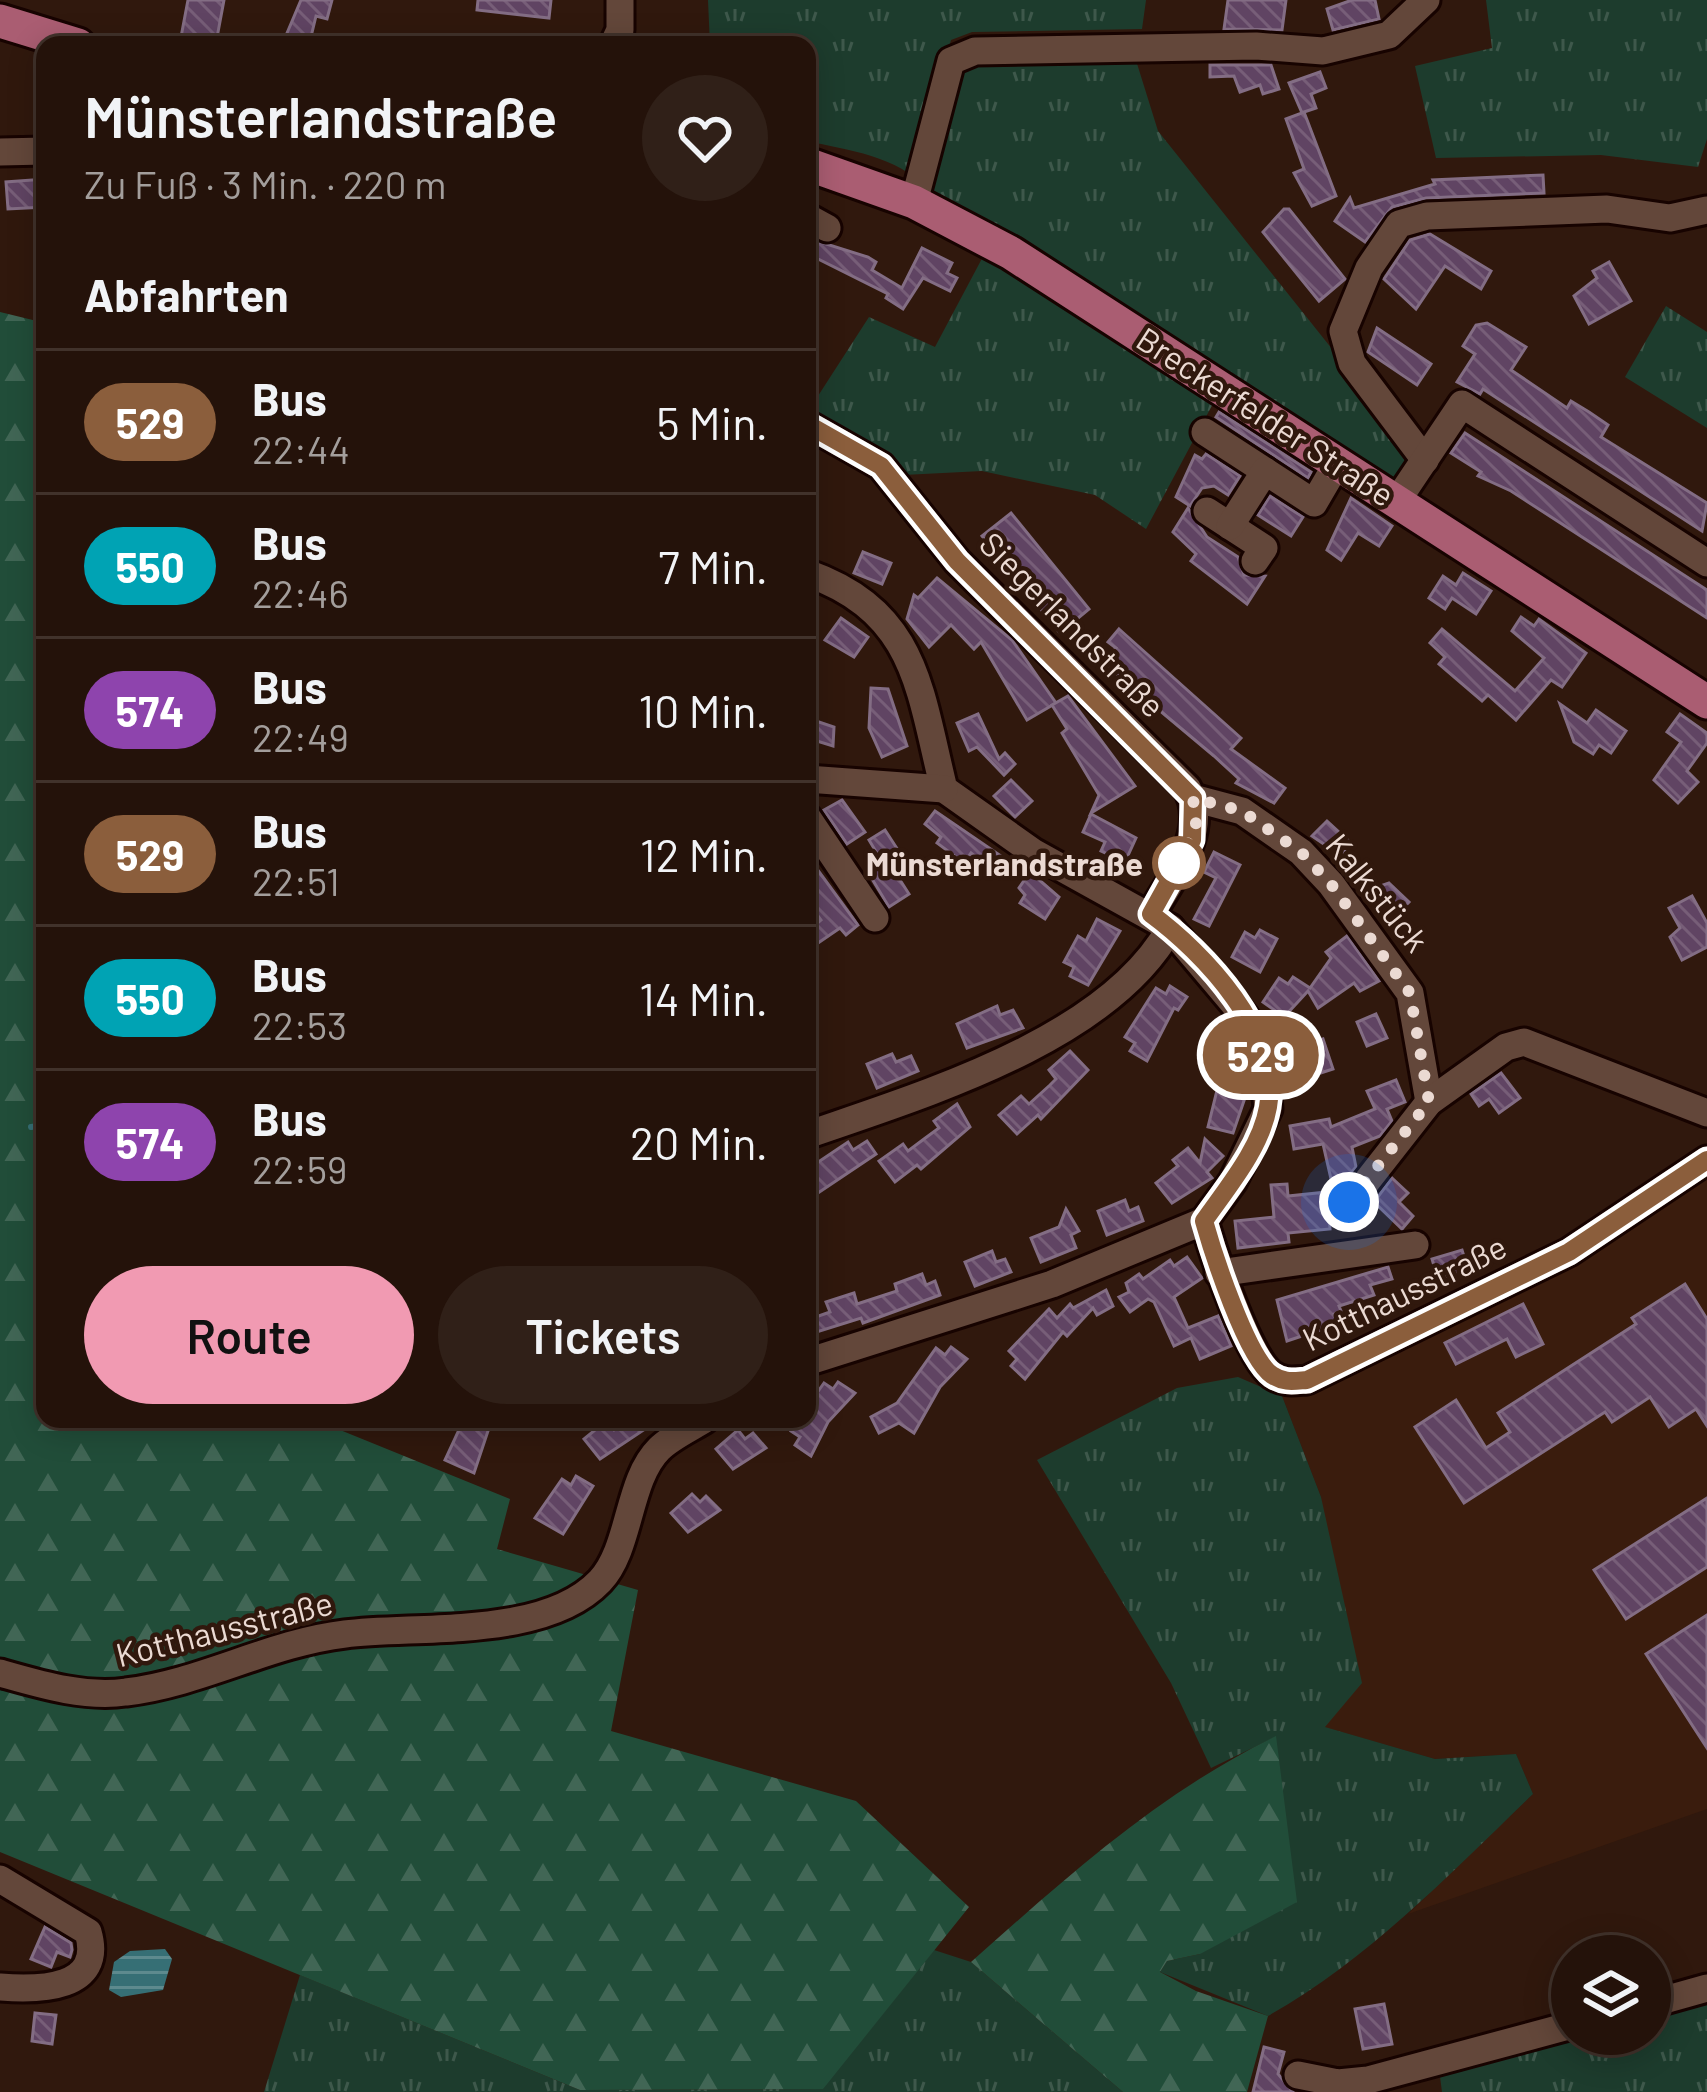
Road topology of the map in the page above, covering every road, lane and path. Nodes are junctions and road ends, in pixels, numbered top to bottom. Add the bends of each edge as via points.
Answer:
1 (620, 0) edge
2 (1426, 0) edge
3 (0, 21) edge
4 (49, 36) edge
5 (617, 36) edge
6 (36, 151) edge
7 (0, 152) edge
8 (816, 167) edge
9 (914, 202) junction
10 (1707, 210) edge
11 (816, 429) edge
12 (1205, 432) dead end
13 (1426, 460) junction
14 (1338, 462) junction
15 (1265, 470) junction
16 (1397, 500) junction
17 (1255, 562) dead end
18 (1707, 562) edge
19 (816, 578) edge
20 (1702, 690) edge
21 (816, 780) edge
22 (944, 789) junction
23 (1193, 798) junction
24 (816, 830) edge
25 (875, 918) dead end
26 (1161, 921) junction
27 (1428, 1099) junction
28 (1707, 1113) edge
29 (816, 1132) edge
30 (1707, 1160) edge
31 (1346, 1208) dead end
32 (1204, 1221) junction
33 (1415, 1245) dead end
34 (1219, 1273) junction
35 (816, 1359) edge
36 (691, 1428) edge
37 (0, 1673) edge
38 (0, 1879) edge
39 (0, 1987) edge
40 (1707, 1988) edge
41 (1671, 1998) edge
42 (1551, 2031) edge
43 (1298, 2075) dead end

1 - 5 street
2 - 9 street via 1389,35 1323,51 975,51 951,61
3 - 4 main road
6 - 7 street
8 - 9 main road, Breckerfelder Straße
9 - 14 main road, Breckerfelder Straße via 1011,253
10 - 13 street via 1670,218 1607,209 1427,216 1399,224 1369,268 1343,331 1352,363
11 - 23 street, Siegerlandstraße via 881,466 957,561
12 - 15 street
13 - 16 street
13 - 18 street via 1462,404
14 - 15 street via 1314,503
14 - 16 main road, Breckerfelder Straße
15 - 17 street via 1219,519 1264,548
16 - 20 main road, Breckerfelder Straße
19 - 22 street via 896,630 913,664
21 - 22 street
22 - 26 street via 1033,852
23 - 26 street via 1192,840
23 - 27 street, Kalkstück via 1242,811 1331,884 1410,993
24 - 25 street
26 - 29 street via 1109,998 1066,1025 957,1078
26 - 32 street via 1245,1017 1268,1080 1264,1122
27 - 28 street via 1524,1042
27 - 31 street
30 - 34 street, Kotthausstraße via 1569,1252 1307,1380 1285,1382 1266,1372
32 - 34 street, Kotthausstraße
32 - 35 street via 1052,1284
33 - 34 street
36 - 37 street, Kotthausstraße via 657,1450 601,1580 559,1609 280,1646 189,1681 121,1694
38 - 39 street via 88,1932 92,1947 69,1983
40 - 41 street
42 - 43 street via 1368,2080

